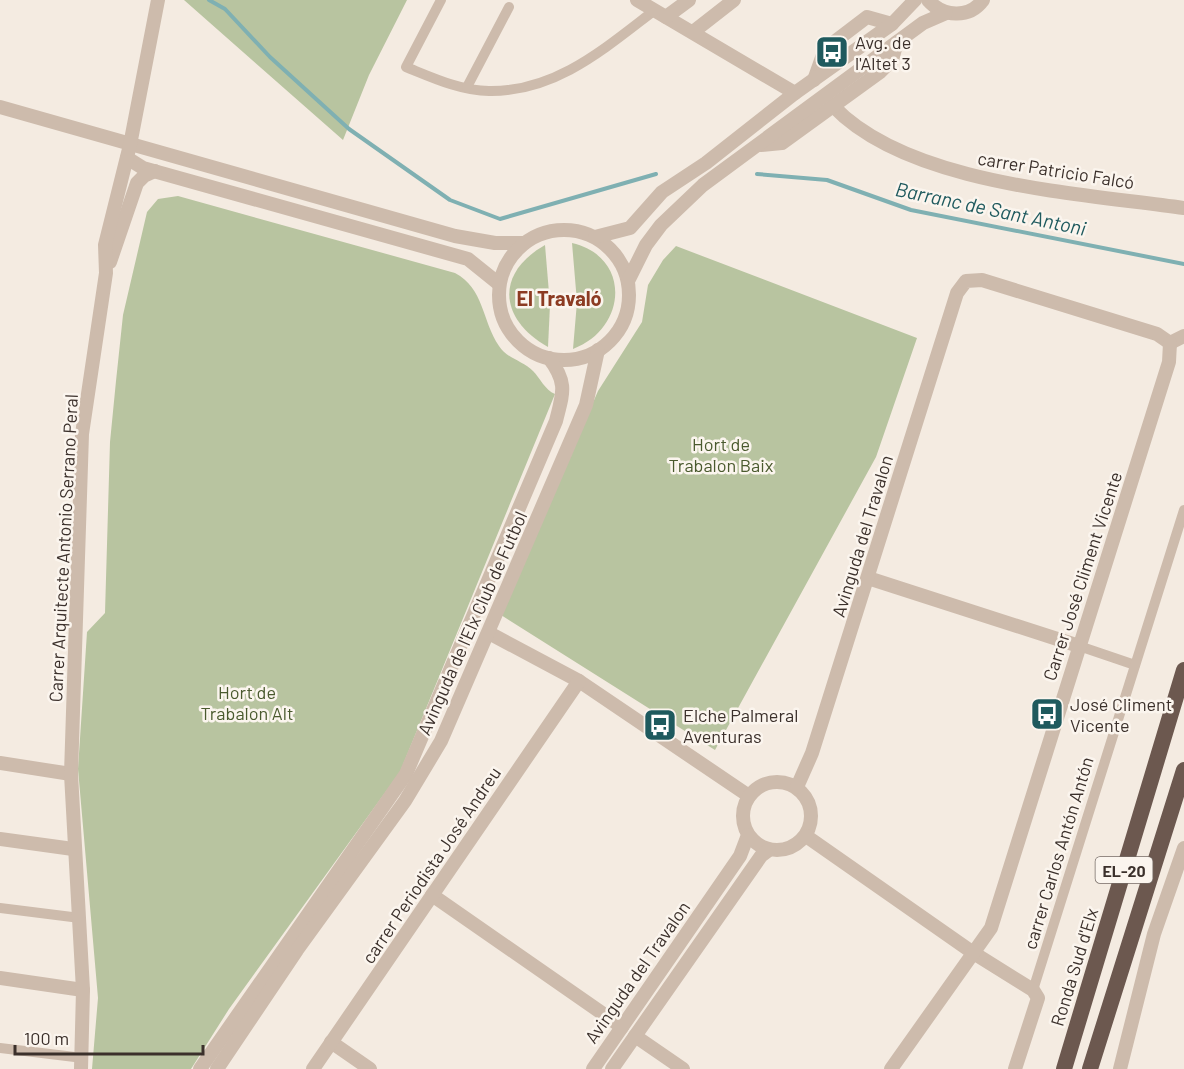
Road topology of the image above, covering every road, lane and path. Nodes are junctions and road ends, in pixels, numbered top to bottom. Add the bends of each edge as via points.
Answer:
1 (158, 0) edge
2 (441, 0) edge
3 (637, 0) edge
4 (689, 0) edge
5 (734, 0) edge
6 (915, 0) edge
7 (928, 0) edge
8 (983, 0) edge
9 (716, 4) edge
10 (509, 7) dead end
11 (661, 13) junction
12 (946, 13) junction
13 (892, 24) junction
14 (693, 32) junction
15 (897, 42) junction
16 (814, 80) junction
17 (466, 87) junction
18 (795, 93) junction
19 (833, 106) junction
20 (0, 107) edge
21 (760, 145) junction
22 (128, 151) junction
23 (155, 171) junction
24 (1184, 208) edge
25 (595, 237) junction
26 (524, 243) junction
27 (106, 273) junction
28 (628, 281) junction
29 (499, 284) junction
30 (1184, 336) edge
31 (1177, 345) edge
32 (598, 350) junction
33 (549, 358) junction
34 (1184, 510) edge
35 (868, 578) junction
36 (489, 633) junction
37 (1079, 646) junction
38 (1136, 665) junction
39 (1184, 670) edge
40 (579, 681) junction
41 (0, 763) edge
42 (1184, 770) edge
43 (71, 774) junction
44 (797, 787) junction
45 (749, 796) junction
46 (748, 835) junction
47 (806, 836) junction
48 (0, 839) edge
49 (1184, 848) edge
50 (73, 849) junction
51 (769, 850) junction
52 (432, 895) junction
53 (0, 908) edge
54 (80, 918) junction
55 (972, 952) junction
56 (0, 978) edge
57 (83, 990) junction
58 (1033, 990) junction
59 (622, 1027) junction
60 (635, 1036) junction
61 (331, 1042) junction
62 (0, 1047) edge
63 (82, 1064) edge
64 (200, 1069) edge
65 (217, 1069) edge
66 (313, 1069) edge
67 (370, 1069) edge
68 (592, 1069) edge
69 (612, 1069) edge
70 (683, 1069) edge
71 (891, 1069) edge
72 (1015, 1069) edge
73 (1064, 1069) edge
74 (1090, 1069) edge
75 (1120, 1069) edge

1 - 22 street, Carrer Arquitecte Antonio Serrano Peral
2 - 17 street via 406,67
3 - 11 street
4 - 11 street
5 - 9 street
6 - 13 street
7 - 12 street
8 - 12 street via 964,13
9 - 14 street
10 - 17 street
11 - 14 street
11 - 17 street via 572,70 528,88 488,92
12 - 15 street via 923,23
13 - 16 street
13 - 16 street via 867,17 825,49
14 - 18 street
15 - 19 street via 892,60 880,72
15 - 21 street
16 - 18 street
18 - 25 street via 706,163 662,192 630,228
19 - 21 street via 782,143
19 - 24 street, carrer Patricio Falcó via 846,120 906,155 980,178
20 - 22 street
21 - 28 street via 703,185 661,225
22 - 23 street via 143,168
22 - 26 street via 455,236
22 - 27 street, Carrer Arquitecte Antonio Serrano Peral via 105,245
23 - 27 street via 137,183
23 - 29 street via 468,259
25 - 26 street via 579,231 553,230
25 - 28 street via 616,255
26 - 29 street via 515,251
27 - 43 street, Carrer Arquitecte Antonio Serrano Peral via 82,434
28 - 32 street via 627,311 614,336
29 - 33 street via 504,322 518,342
30 - 31 street
31 - 35 street, Avinguda del Travalon via 1157,334 982,280 966,281 957,293
31 - 37 street, Carrer José Climent Vicente
32 - 33 street via 579,358
32 - 36 street, Avinguda de l'Elx Club de Futbol via 586,405
33 - 64 street, Avinguda de l'Elx Club de Futbol via 560,372 564,388 556,421 406,774
34 - 38 street, carrer Carlos Antón Antón
35 - 37 street
35 - 44 street, Avinguda del Travalon via 812,753
36 - 40 street
36 - 65 street, Avinguda de l'Elx Club de Futbol via 441,741 405,801
37 - 38 street
37 - 55 street, Carrer José Climent Vicente via 991,928
38 - 58 street, carrer Carlos Antón Antón
39 - 73 highway, Ronda Sud d'Elx / EL-20
40 - 45 street
40 - 52 street, carrer Periodista José Andreu
41 - 43 street
42 - 74 highway, EL-20
43 - 50 street, Carrer Arquitecte Antonio Serrano Peral
44 - 45 street via 783,782 767,783
44 - 47 street via 811,809
45 - 46 street via 743,814
46 - 51 street
46 - 59 street, Avinguda del Travalon via 740,855
47 - 51 street via 788,849
47 - 55 street
48 - 50 street
49 - 75 street via 1154,934
50 - 54 street, Carrer Arquitecte Antonio Serrano Peral
51 - 60 street, Avinguda del Travalon via 760,856
52 - 59 street
52 - 61 street, carrer Periodista José Andreu
53 - 54 street
54 - 57 street, Carrer Arquitecte Antonio Serrano Peral
55 - 58 street
55 - 71 street, Carrer José Climent Vicente
56 - 57 street
57 - 63 street, Carrer Arquitecte Antonio Serrano Peral
58 - 72 street, carrer Carlos Antón Antón via 1038,998
59 - 68 street, Avinguda del Travalon
60 - 69 street, Avinguda del Travalon
60 - 70 street
61 - 66 street, carrer Periodista José Andreu
61 - 67 street
62 - 63 street

